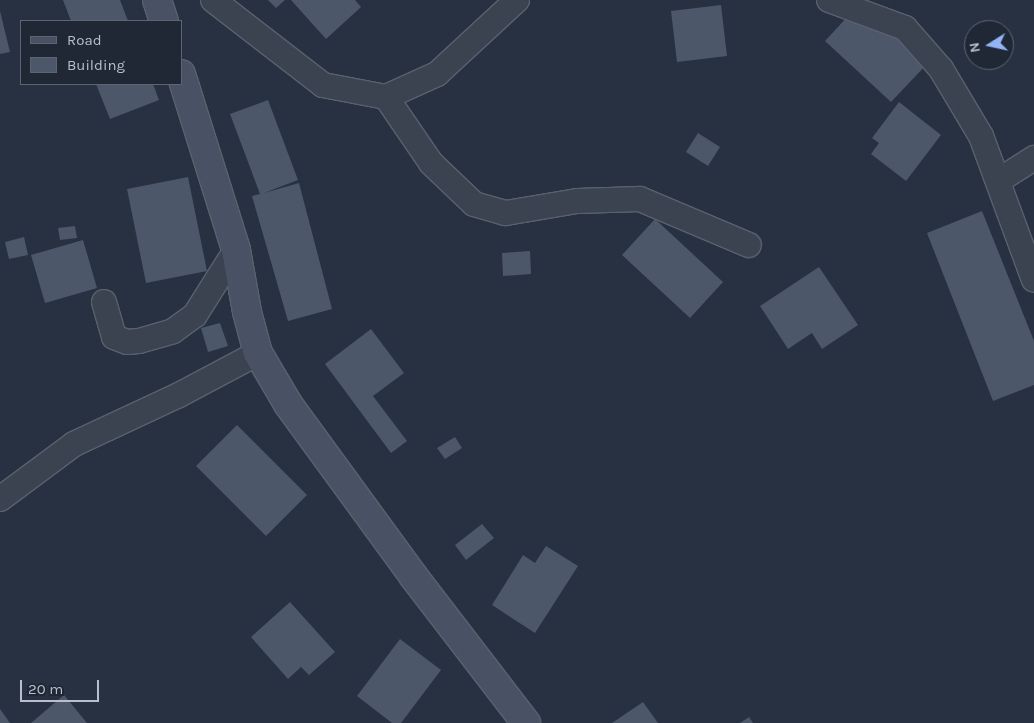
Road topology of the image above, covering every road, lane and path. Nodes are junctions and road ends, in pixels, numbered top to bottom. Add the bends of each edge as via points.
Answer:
1 (157, 0) edge
2 (213, 0) edge
3 (517, 0) edge
4 (829, 0) edge
5 (164, 20) edge
6 (182, 77) edge
7 (386, 96) junction
8 (1034, 158) edge
9 (998, 181) junction
10 (749, 245) dead end
11 (236, 250) junction
12 (1034, 280) edge
13 (104, 302) dead end
14 (258, 352) junction
15 (0, 499) edge
16 (526, 723) edge

1 - 5 main road
2 - 7 street via 323,84
3 - 7 street via 437,74
4 - 9 street via 905,28 941,70 981,136
6 - 11 main road
7 - 10 street via 431,162 474,204 506,213 577,201 640,199
8 - 9 street
9 - 12 street
11 - 13 street via 195,315 173,331 139,341 127,342 114,337
11 - 14 main road
14 - 15 street via 178,395 74,444
14 - 16 main road via 288,404

